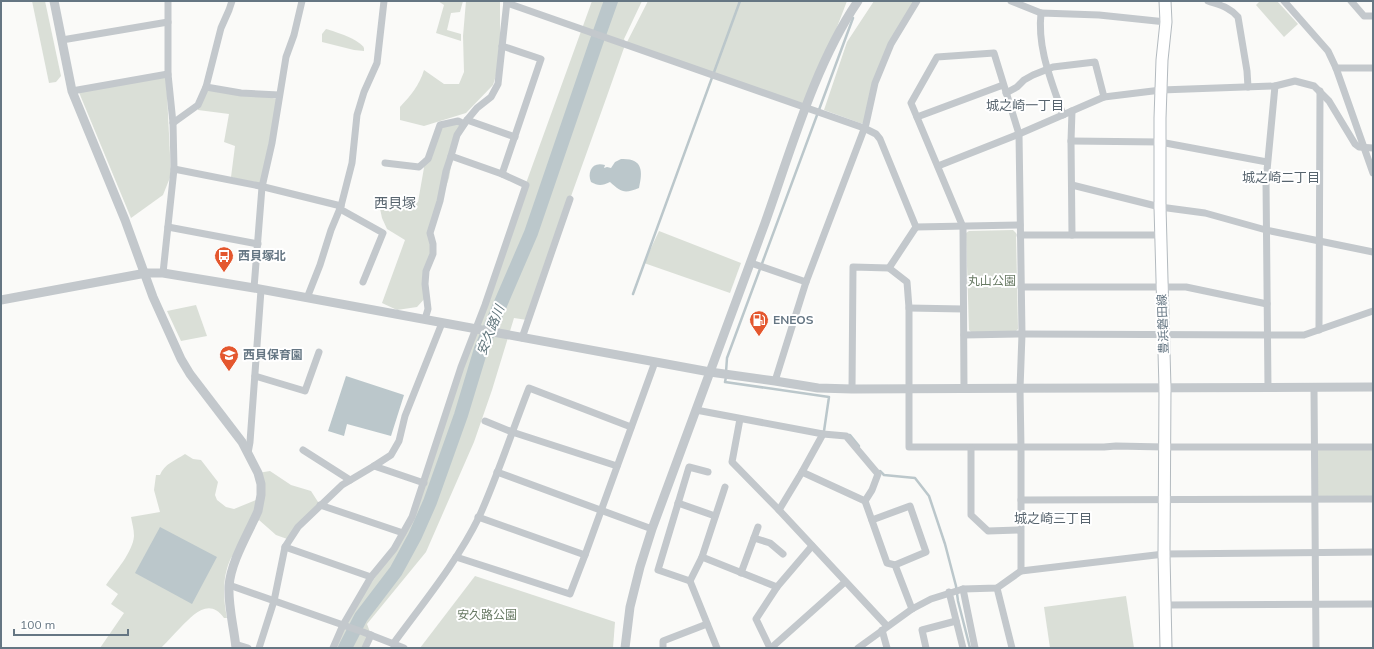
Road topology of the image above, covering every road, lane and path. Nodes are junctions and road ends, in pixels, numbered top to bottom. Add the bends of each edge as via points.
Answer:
1 (54, 1) edge
2 (168, 1) edge
3 (232, 1) edge
4 (302, 1) edge
5 (384, 1) edge
6 (858, 1) edge
7 (917, 1) edge
8 (1011, 1) edge
9 (1165, 1) edge
10 (1208, 1) edge
11 (1284, 1) edge
12 (1351, 1) edge
13 (507, 2) edge
14 (1041, 13) junction
15 (1373, 16) edge
16 (168, 22) junction
17 (1166, 22) junction
18 (62, 40) junction
19 (502, 46) junction
20 (1336, 68) junction
21 (1373, 68) edge
22 (1047, 69) junction
23 (168, 74) junction
24 (1003, 85) junction
25 (1275, 86) junction
26 (206, 87) junction
27 (1248, 87) junction
28 (1161, 90) junction
29 (72, 91) junction
30 (1320, 92) junction
31 (1006, 93) junction
32 (279, 95) junction
33 (1104, 98) junction
34 (806, 108) junction
35 (1072, 111) junction
36 (1063, 115) junction
37 (917, 117) junction
38 (466, 122) junction
39 (173, 123) junction
40 (864, 128) junction
41 (1019, 134) junction
42 (515, 136) junction
43 (1071, 141) junction
44 (1160, 142) junction
45 (1364, 148) junction
46 (1373, 148) edge
47 (451, 156) junction
48 (1267, 162) junction
49 (385, 163) dead end
50 (938, 166) junction
51 (174, 169) junction
52 (1373, 173) edge
53 (502, 174) junction
54 (1072, 185) junction
55 (262, 187) junction
56 (570, 199) dead end
57 (1160, 207) junction
58 (340, 208) junction
59 (1020, 225) junction
60 (168, 227) junction
61 (916, 227) junction
62 (963, 227) junction
63 (1266, 230) junction
64 (1072, 235) junction
65 (1160, 235) junction
66 (1020, 236) junction
67 (1319, 240) junction
68 (258, 244) junction
69 (1373, 252) edge
70 (750, 263) junction
71 (889, 268) junction
72 (146, 273) junction
73 (163, 273) junction
74 (363, 282) dead end
75 (806, 282) junction
76 (1162, 286) junction
77 (1021, 287) junction
78 (258, 289) junction
79 (307, 298) junction
80 (1, 300) edge
81 (1267, 304) junction
82 (909, 308) junction
83 (963, 308) junction
84 (1372, 313) edge
85 (425, 319) junction
86 (442, 323) junction
87 (476, 329) junction
88 (1319, 330) junction
89 (1022, 334) junction
90 (964, 335) junction
91 (1164, 335) junction
92 (1267, 335) junction
93 (522, 338) junction
94 (319, 352) dead end
95 (655, 362) junction
96 (710, 372) junction
97 (255, 376) junction
98 (775, 380) junction
99 (1373, 387) edge
100 (1020, 388) junction
101 (1165, 388) junction
102 (1268, 388) junction
103 (1314, 388) junction
104 (852, 389) junction
105 (908, 389) junction
106 (964, 389) junction
107 (696, 410) junction
108 (740, 419) junction
109 (485, 422) dead end
110 (632, 427) junction
111 (512, 432) junction
112 (823, 434) junction
113 (1164, 447) junction
114 (1315, 447) junction
115 (1373, 447) edge
116 (971, 448) junction
117 (1021, 448) junction
118 (303, 450) dead end
119 (248, 453) junction
120 (374, 466) junction
121 (617, 466) junction
122 (497, 472) junction
123 (708, 472) dead end
124 (802, 472) junction
125 (350, 480) junction
126 (424, 483) junction
127 (725, 487) dead end
128 (1316, 499) junction
129 (1373, 499) edge
130 (1021, 500) junction
131 (1165, 500) junction
132 (865, 501) junction
133 (678, 503) junction
134 (320, 505) junction
135 (601, 509) junction
136 (779, 510) junction
137 (715, 516) junction
138 (478, 518) junction
139 (872, 520) junction
140 (758, 527) dead end
141 (652, 528) junction
142 (1020, 530) junction
143 (404, 533) junction
144 (754, 538) junction
145 (812, 546) junction
146 (285, 547) junction
147 (1316, 552) junction
148 (1373, 552) edge
149 (783, 554) dead end
150 (1164, 554) junction
151 (585, 555) junction
152 (456, 557) junction
153 (702, 558) junction
154 (895, 565) junction
155 (1021, 571) junction
156 (741, 573) junction
157 (371, 577) junction
158 (690, 581) junction
159 (845, 582) junction
160 (229, 585) junction
161 (777, 587) junction
162 (997, 588) junction
163 (963, 589) junction
164 (949, 592) junction
165 (274, 601) junction
166 (1316, 604) junction
167 (1373, 604) edge
168 (1165, 605) junction
169 (912, 609) junction
170 (956, 621) junction
171 (707, 624) junction
172 (343, 625) junction
173 (885, 628) junction
174 (371, 636) junction
175 (394, 644) junction
176 (236, 646) edge
177 (248, 648) edge
178 (258, 648) edge
179 (333, 648) edge
180 (365, 648) edge
181 (404, 648) edge
182 (626, 648) edge
183 (663, 648) edge
184 (717, 648) edge
185 (770, 648) edge
186 (858, 648) edge
187 (886, 648) edge
188 (926, 648) edge
189 (963, 648) edge
190 (976, 648) edge
191 (1012, 648) edge
192 (1166, 648) edge
193 (1316, 648) edge

1 - 18 street
2 - 16 street
3 - 26 street via 221,28
4 - 32 street via 286,57
5 - 58 street via 377,63 364,92 358,115 352,163
6 - 34 street via 828,53
7 - 40 street via 891,44 875,83
8 - 14 street
9 - 17 main road, 豊浜磐田線
10 - 27 street via 1233,11 1238,17
11 - 20 street via 1328,51
12 - 15 street via 1364,16
13 - 19 street
13 - 34 street
14 - 17 street via 1099,15
14 - 22 street via 1039,28
16 - 18 street
16 - 23 street
17 - 28 main road, 豊浜磐田線
18 - 29 street
19 - 38 street via 498,84 491,97 477,108
19 - 42 street via 541,60
20 - 21 street
20 - 45 street
22 - 31 street via 1024,80 1018,87
22 - 33 street via 1053,66 1095,62
22 - 36 street
23 - 29 street
23 - 39 street
24 - 31 street
24 - 37 street
24 - 37 street via 994,53 937,57 911,103
25 - 27 street
25 - 30 street via 1295,80 1314,86
25 - 48 street
26 - 32 street via 241,93
26 - 39 street via 198,105
27 - 28 street
28 - 33 street
28 - 44 main road, 豊浜磐田線
29 - 72 street
30 - 45 street via 1329,101 1355,144
30 - 67 street
31 - 41 street
32 - 55 street
33 - 35 street
34 - 40 street
34 - 70 street
35 - 36 street
35 - 43 street
36 - 41 street
37 - 50 street
38 - 42 street
38 - 47 street via 457,135
38 - 49 street via 440,125 428,159 419,167
39 - 51 street
40 - 61 street via 880,139
40 - 75 street
41 - 50 street
41 - 59 street
42 - 53 street
43 - 44 street
43 - 54 street
44 - 48 street
44 - 57 main road, 豊浜磐田線
45 - 46 street
45 - 52 street
47 - 53 street
47 - 85 street via 430,233 433,244 426,271 428,309
48 - 63 street
50 - 62 street
51 - 55 street
51 - 60 street
53 - 87 street via 526,185
54 - 57 street
54 - 64 street
55 - 58 street
55 - 68 street
56 - 93 street
57 - 63 street via 1205,213
57 - 65 main road, 豊浜磐田線
58 - 74 street via 383,233
58 - 79 street
59 - 62 street
59 - 66 street
60 - 68 street
60 - 73 street
61 - 62 street
61 - 71 street
62 - 83 street
63 - 67 street
63 - 81 street
64 - 65 street
64 - 66 street
65 - 76 main road, 豊浜磐田線
66 - 77 street
67 - 69 street
67 - 88 street
68 - 78 street
70 - 75 street
70 - 96 street
71 - 82 street via 907,282
71 - 104 street via 853,267
72 - 73 street
72 - 80 street
72 - 119 street via 153,296 181,359
73 - 78 street
75 - 98 street
76 - 77 street
76 - 81 street via 1186,287
76 - 91 main road, 豊浜磐田線
77 - 89 street
78 - 79 street
78 - 97 street
79 - 85 street
81 - 92 street
82 - 83 street
82 - 105 street
83 - 90 street
84 - 88 street
85 - 86 street
86 - 87 street
86 - 120 street via 405,416 399,441 391,455
87 - 93 street
87 - 126 street via 461,367
88 - 92 street via 1304,335
89 - 90 street
89 - 91 street
89 - 100 street
90 - 106 street
91 - 92 street
91 - 101 main road, 豊浜磐田線
92 - 102 street
93 - 95 street
94 - 97 street via 306,391
95 - 96 street
95 - 110 street
96 - 98 street
96 - 107 street
97 - 119 street
98 - 104 street via 818,388
99 - 103 street
100 - 101 street
100 - 106 street
100 - 117 street
101 - 102 street
101 - 113 main road, 豊浜磐田線
102 - 103 street
103 - 114 street
104 - 105 street
105 - 106 street
105 - 116 street via 909,447
107 - 108 street
107 - 141 street
108 - 112 street
108 - 136 street via 732,462
109 - 111 street
110 - 111 street via 529,388
110 - 121 street
111 - 121 street
111 - 122 street
112 - 124 street
112 - 132 street via 846,436 878,474
113 - 114 street
113 - 117 street
113 - 131 main road, 豊浜磐田線
114 - 115 street
114 - 128 street
116 - 117 street
116 - 142 street via 971,515 988,531
117 - 130 street
118 - 125 street
119 - 160 street via 258,472 261,498 258,511 233,566
120 - 125 street
120 - 126 street
121 - 135 street
122 - 135 street
122 - 138 street
123 - 133 street via 690,467
124 - 132 street
124 - 136 street
125 - 134 street
126 - 143 street
127 - 137 street
128 - 129 street
128 - 131 street
128 - 147 street
130 - 131 street
130 - 142 street
131 - 150 main road, 豊浜磐田線
132 - 139 street
133 - 137 street
133 - 158 street via 658,570
134 - 143 street
134 - 146 street via 298,527
135 - 141 street
135 - 151 street
136 - 145 street
137 - 153 street
138 - 151 street
138 - 152 street
139 - 154 street via 887,563
139 - 154 street via 910,506 926,552
140 - 144 street
141 - 182 street via 630,608
142 - 155 street
143 - 157 street
144 - 149 street via 770,543
144 - 156 street
145 - 159 street
145 - 161 street
146 - 157 street
146 - 165 street
147 - 148 street
147 - 150 street
147 - 166 street
150 - 155 street
150 - 168 main road, 豊浜磐田線
151 - 152 street via 570,594
152 - 175 street
153 - 156 street
153 - 158 street
154 - 169 street
155 - 162 street
156 - 161 street
157 - 172 street
158 - 171 street
159 - 173 street
159 - 185 street
160 - 165 street
160 - 176 street via 229,603
161 - 185 street via 756,619
162 - 163 street
162 - 191 street
163 - 164 street
163 - 190 street
164 - 169 street
164 - 170 street
165 - 172 street
165 - 178 street
166 - 167 street
166 - 168 street
166 - 193 street
168 - 192 main road, 豊浜磐田線
169 - 173 street
170 - 188 street via 922,630
170 - 189 street
171 - 183 street via 663,641
171 - 184 street
172 - 174 street
172 - 179 street
173 - 186 street
173 - 187 street
174 - 175 street
174 - 180 street
175 - 181 street
176 - 177 street

